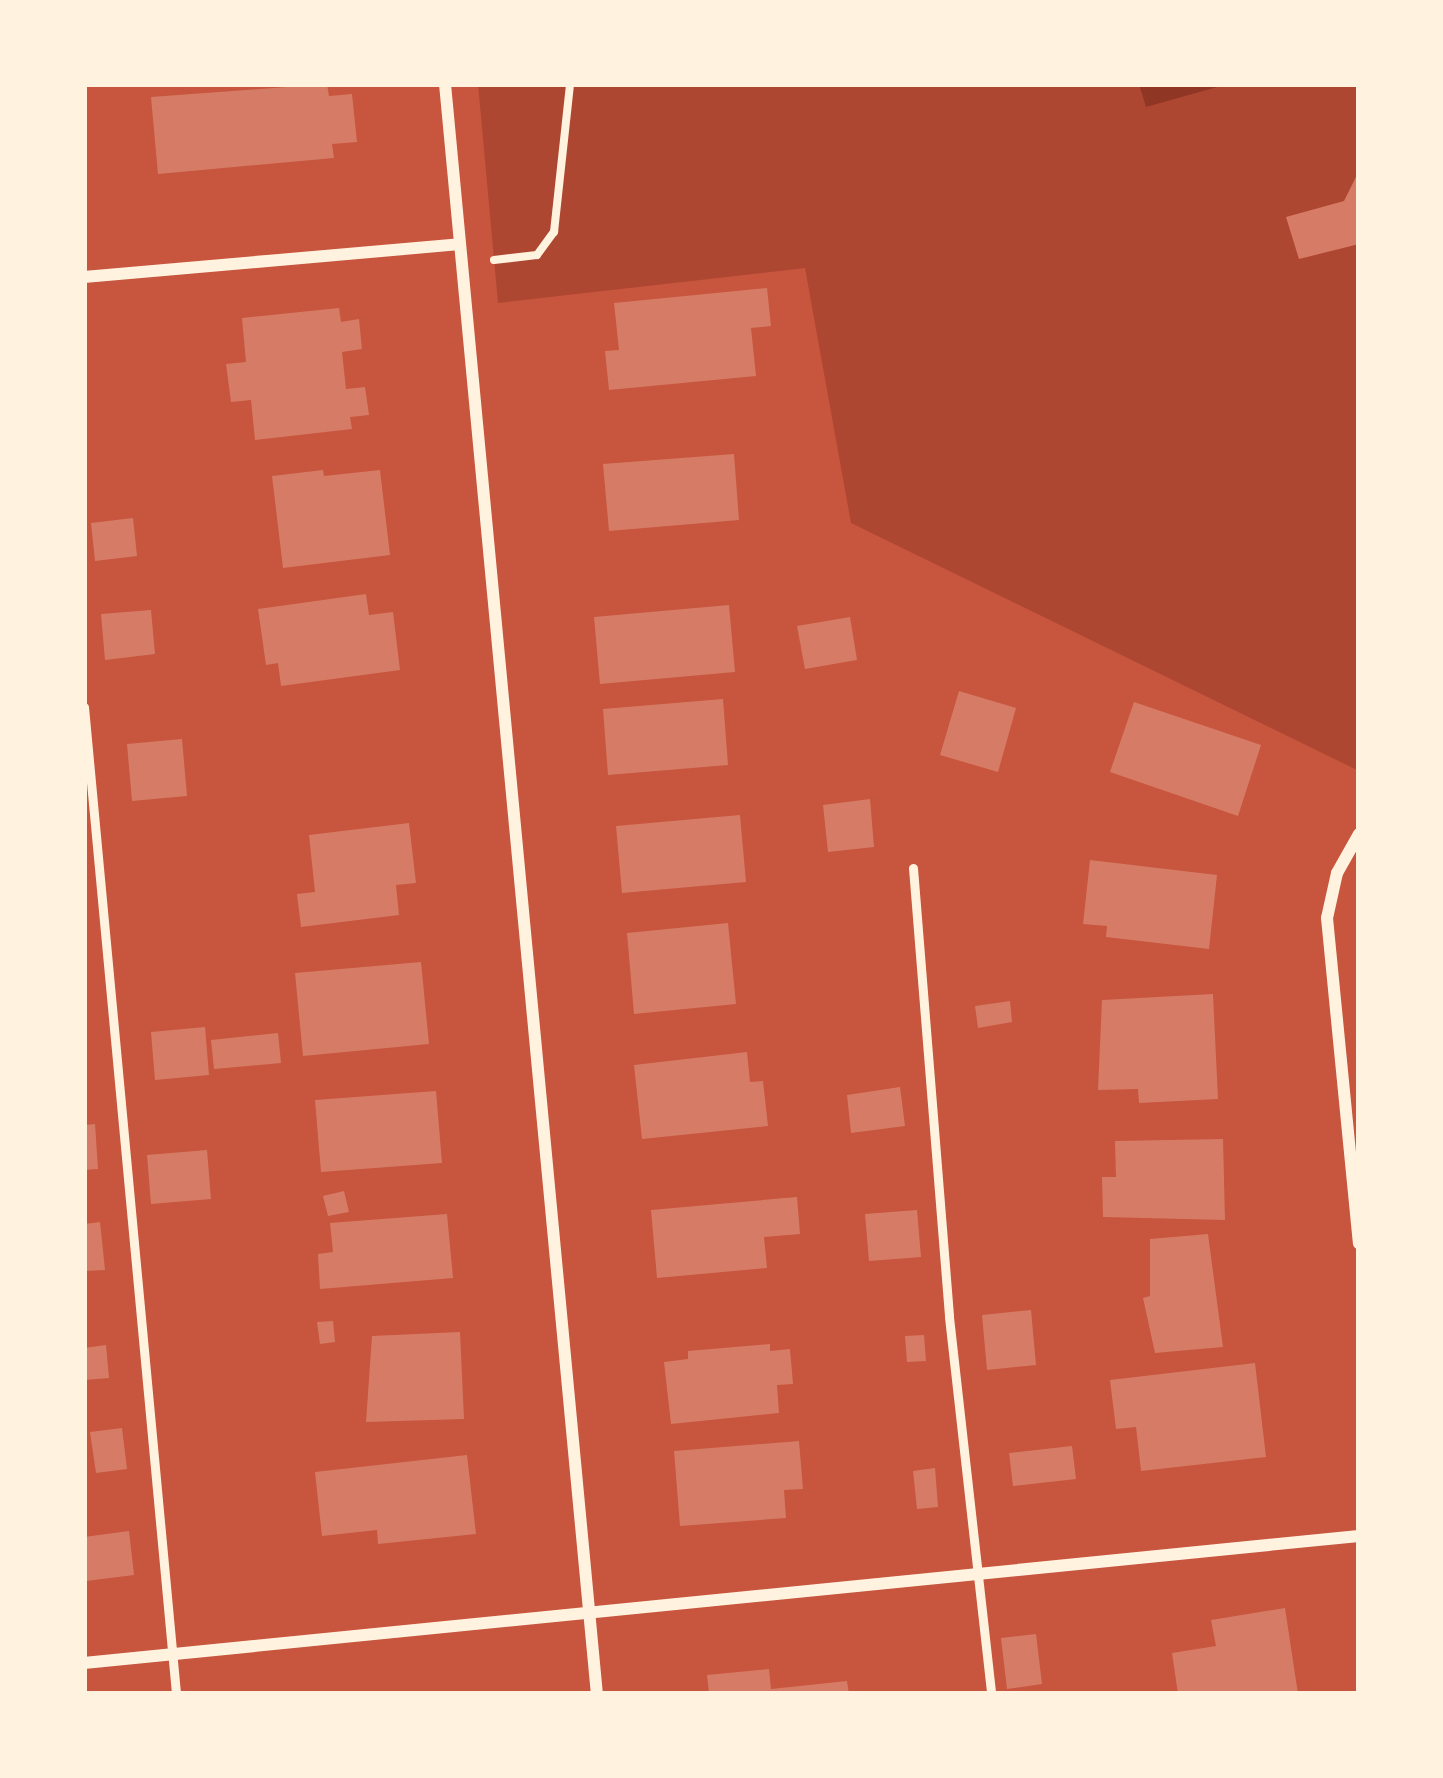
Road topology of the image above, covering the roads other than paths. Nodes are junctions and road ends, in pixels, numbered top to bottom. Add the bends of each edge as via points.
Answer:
1 (445, 84) edge
2 (460, 244) junction
3 (84, 278) edge
4 (84, 707) edge
5 (1359, 834) edge
6 (913, 868) dead end
7 (1359, 1243) edge
8 (1359, 1536) edge
9 (980, 1573) junction
10 (588, 1611) junction
11 (172, 1655) junction
12 (84, 1664) edge
13 (176, 1694) edge
14 (597, 1694) edge
15 (992, 1694) edge

1 - 2 street
2 - 3 street
2 - 10 street
4 - 11 lane
5 - 7 street via 1337,873 1327,918
6 - 9 lane via 949,1317
8 - 9 street
9 - 10 street
9 - 15 lane
10 - 11 street
10 - 14 street
11 - 12 street
11 - 13 lane

